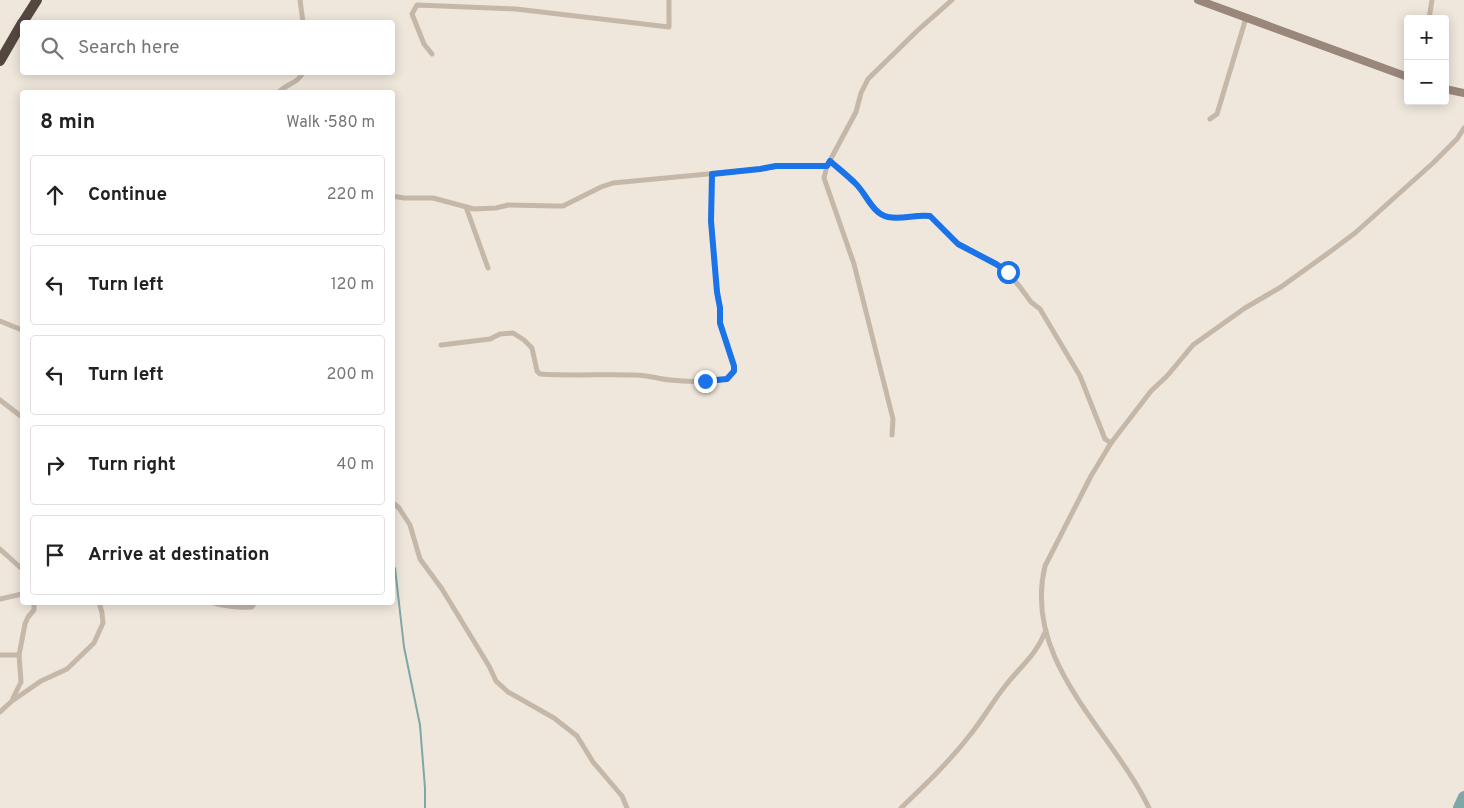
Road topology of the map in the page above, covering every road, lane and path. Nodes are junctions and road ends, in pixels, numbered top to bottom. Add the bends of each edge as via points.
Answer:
1 (36, 0) edge
2 (300, 0) edge
3 (669, 0) edge
4 (952, 0) edge
5 (1198, 0) edge
6 (1432, 0) edge
7 (1430, 15) edge
8 (1246, 18) junction
9 (24, 20) edge
10 (303, 20) edge
11 (20, 26) edge
12 (432, 54) dead end
13 (0, 60) edge
14 (301, 75) edge
15 (1404, 76) edge
16 (281, 90) edge
17 (1449, 90) edge
18 (1464, 93) edge
19 (1210, 119) dead end
20 (1464, 128) edge
21 (829, 163) junction
22 (712, 174) junction
23 (395, 196) edge
24 (466, 208) junction
25 (488, 268) dead end
26 (0, 321) edge
27 (20, 329) edge
28 (442, 345) dead end
29 (0, 400) edge
30 (20, 415) edge
31 (892, 435) dead end
32 (1111, 443) junction
33 (395, 504) edge
34 (0, 549) edge
35 (20, 567) edge
36 (20, 594) edge
37 (0, 599) edge
38 (34, 605) edge
39 (100, 605) edge
40 (218, 605) edge
41 (253, 605) edge
42 (1045, 632) junction
43 (20, 654) junction
44 (0, 655) edge
45 (12, 701) junction
46 (0, 712) edge
47 (627, 808) edge
48 (901, 808) edge
49 (1149, 808) edge

1 - 9 highway
2 - 10 street
3 - 12 street via 669,27 516,9 417,5 412,14 424,44
4 - 21 street via 868,80 856,112
5 - 8 street
6 - 7 street
8 - 15 street
8 - 19 street via 1217,114
11 - 13 highway
14 - 16 street
17 - 18 street
20 - 32 street via 1457,140 1433,163 1331,252 1193,345 1151,391
21 - 22 street
21 - 31 street via 824,178 826,187 854,264 893,419
21 - 32 street via 856,184 881,214 894,218 930,216 958,244 1012,276 1051,326 1083,382 1105,439
22 - 24 street via 613,183 563,206
22 - 28 street via 711,221 720,323 734,366 727,379 705,381 634,375 540,374 532,348 513,333
23 - 24 street via 433,198
24 - 25 street
26 - 27 street
29 - 30 street
32 - 42 street via 1045,566 1041,596
33 - 47 street via 410,525 420,558 442,588 496,681 577,736 593,762 622,796
34 - 35 street
36 - 37 street
38 - 43 street via 25,624
39 - 45 street via 103,623 94,643 67,669
40 - 41 street via 239,608
42 - 48 street via 1035,652 1006,685 971,734 940,771
42 - 49 street via 1076,697 1128,770
43 - 44 street
43 - 45 street via 21,682
45 - 46 street

